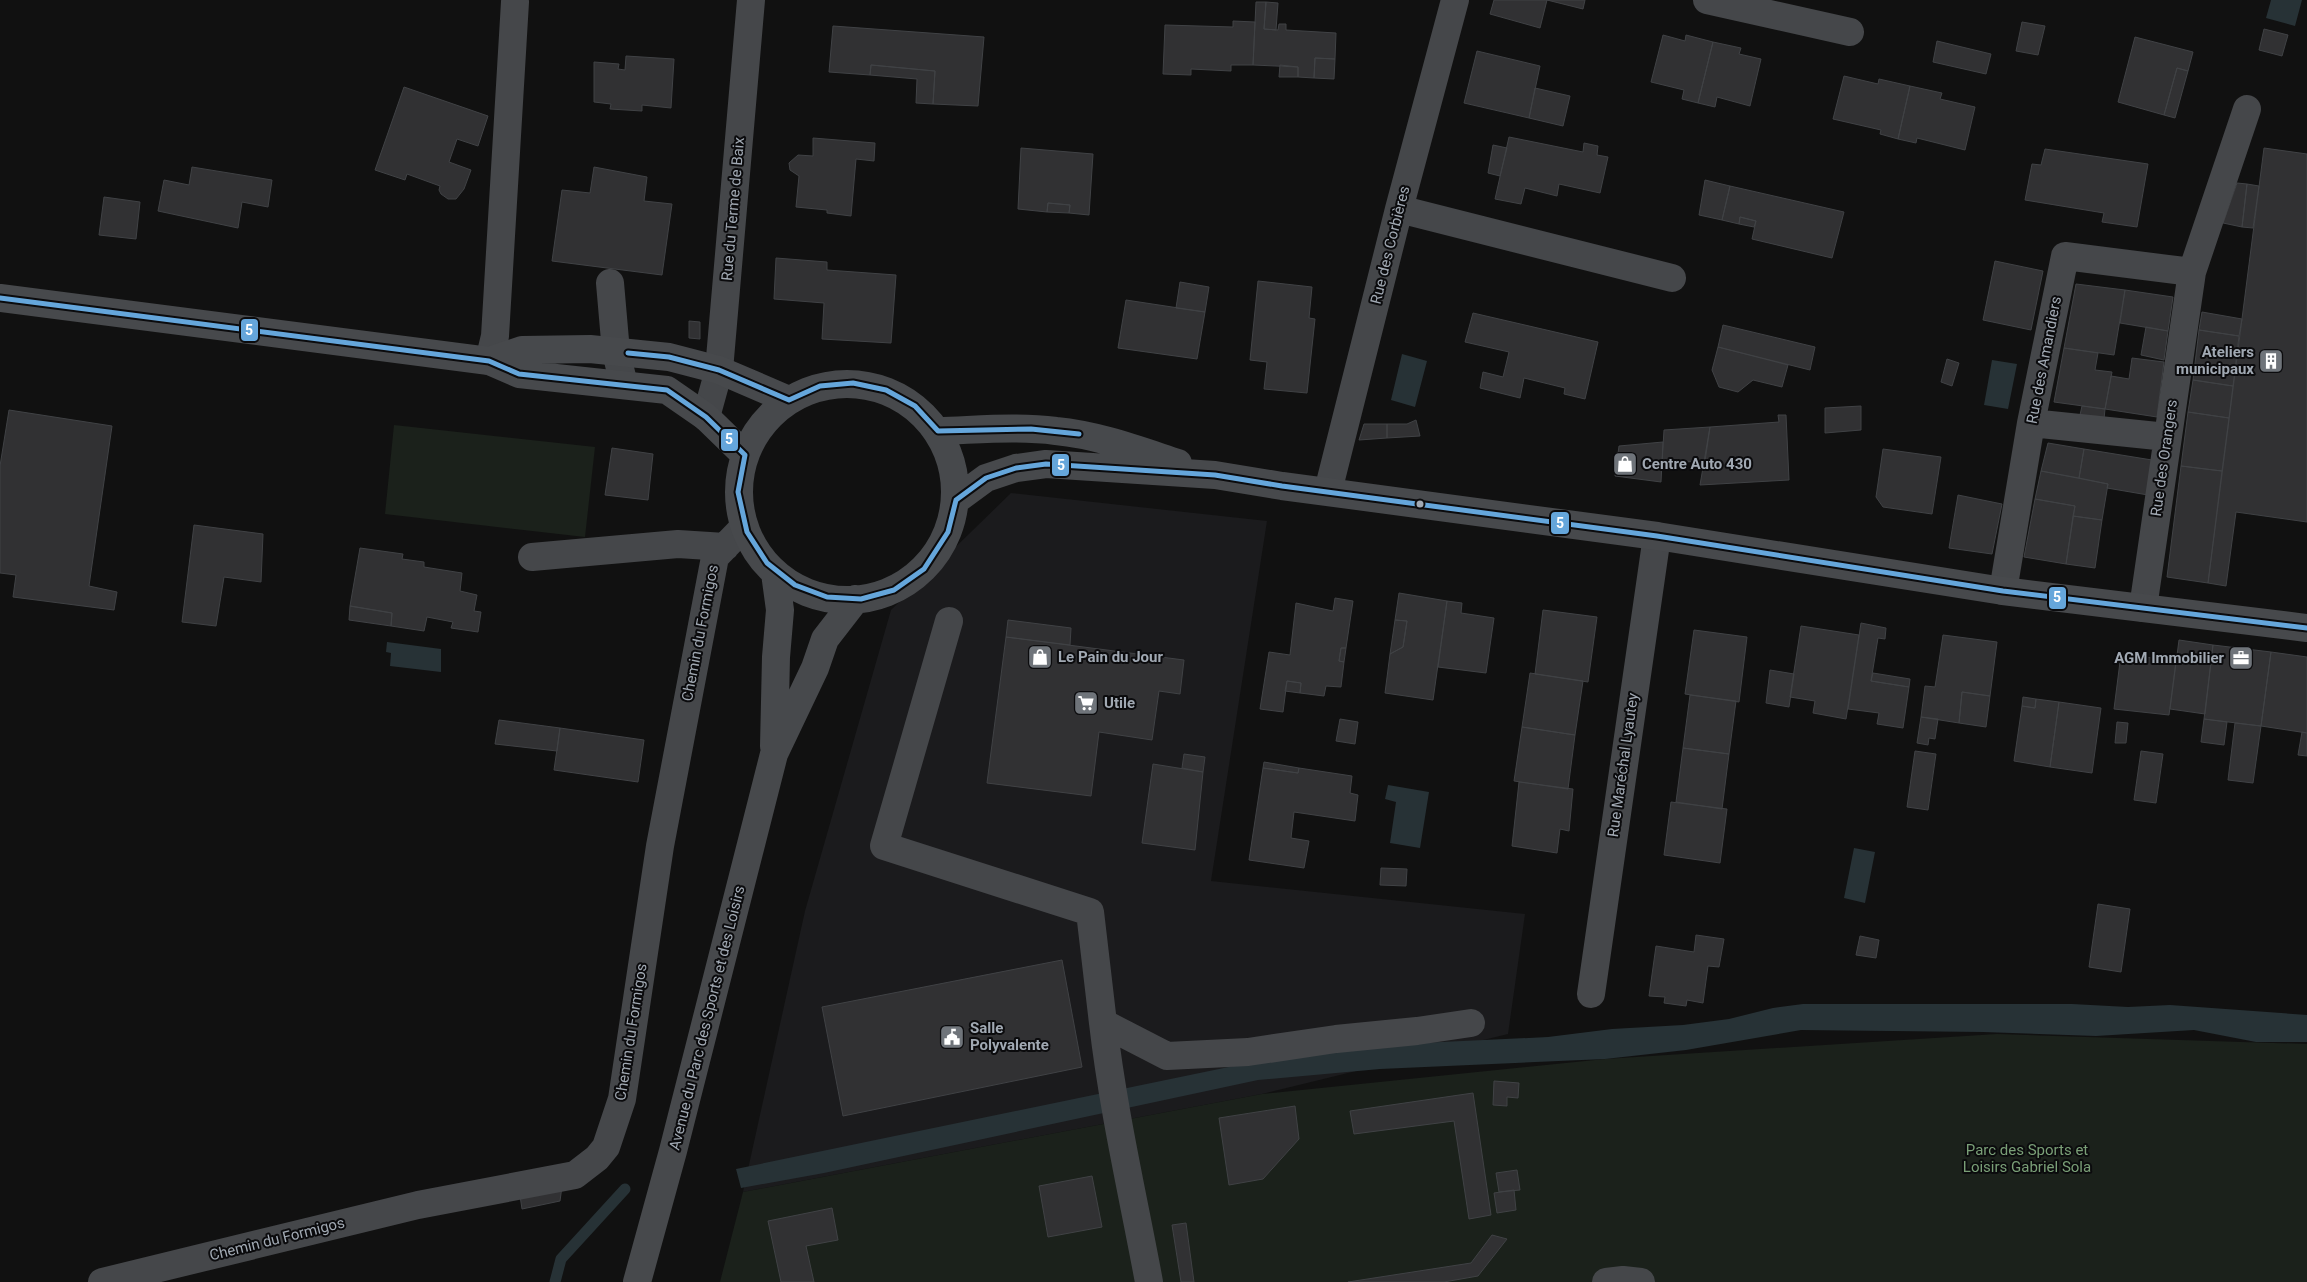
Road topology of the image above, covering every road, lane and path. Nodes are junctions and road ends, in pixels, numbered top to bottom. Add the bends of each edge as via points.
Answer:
1 (751, 0) edge
2 (1455, 0) edge
3 (1707, 0) edge
4 (515, 2) dead end
5 (1850, 32) dead end
6 (2247, 109) dead end
7 (1398, 209) junction
8 (2192, 272) junction
9 (1672, 278) dead end
10 (610, 283) dead end
11 (0, 298) edge
12 (616, 352) junction
13 (489, 360) junction
14 (719, 370) junction
15 (624, 385) junction
16 (789, 400) junction
17 (706, 417) junction
18 (2031, 423) junction
19 (938, 431) junction
20 (2167, 437) junction
21 (744, 455) junction
22 (1215, 475) junction
23 (1328, 491) junction
24 (956, 500) junction
25 (744, 527) junction
26 (1657, 536) junction
27 (725, 547) junction
28 (532, 557) dead end
29 (775, 573) junction
30 (2003, 591) junction
31 (856, 600) junction
32 (2144, 608) junction
33 (949, 622) dead end
34 (2307, 628) edge
35 (774, 754) junction
36 (1591, 994) dead end
37 (1471, 1023) dead end
38 (1103, 1024) junction
39 (102, 1282) edge
40 (637, 1282) edge
41 (1149, 1282) edge
42 (1606, 1282) edge
43 (1641, 1282) edge

1 - 14 street, Rue du Terme de Baix
2 - 7 street, Rue des Corbières
3 - 5 street
4 - 13 street via 495,336
6 - 8 street, Rue des Orangers
7 - 9 street
7 - 23 street, Rue des Corbières
8 - 18 street, Rue des Amandiers via 2065,256
8 - 20 street, Rue des Orangers
10 - 12 street
11 - 13 main road
12 - 13 main road via 522,350
12 - 14 main road via 669,357
12 - 15 street
13 - 15 main road via 519,374
14 - 16 main road
14 - 17 street, Rue du Terme de Baix
15 - 17 main road via 667,390
16 - 19 main road via 820,386 853,383 886,390 915,406
16 - 21 main road via 762,423
17 - 21 main road
18 - 20 street
18 - 30 street, Rue des Amandiers
19 - 22 main road via 1031,428 1058,431 1112,441
19 - 24 main road via 952,464
20 - 32 street, Rue des Orangers
21 - 25 main road via 738,491
22 - 23 main road
22 - 24 main road via 1046,464 1016,468 986,478
23 - 26 main road
24 - 31 main road via 946,536 919,573 897,588
25 - 27 street, Chemin du Formigos
25 - 29 main road via 757,552
26 - 30 main road
26 - 36 street, Rue Maréchal Lyautey
27 - 28 street via 678,544
27 - 39 street, Chemin du Formigos via 715,557 662,836 622,1099 606,1147 597,1158 575,1174 418,1205
29 - 31 main road via 799,589 827,598
29 - 35 main road, Avenue du Parc des Sports et des Loisirs via 780,610
30 - 32 main road
31 - 35 main road, Avenue du Parc des Sports et des Loisirs via 825,639 815,668
32 - 34 main road
33 - 38 street via 884,846 1090,912
35 - 40 main road, Avenue du Parc des Sports et des Loisirs
37 - 38 street via 1336,1038 1248,1052 1168,1056
38 - 41 street via 1111,1088
42 - 43 street

